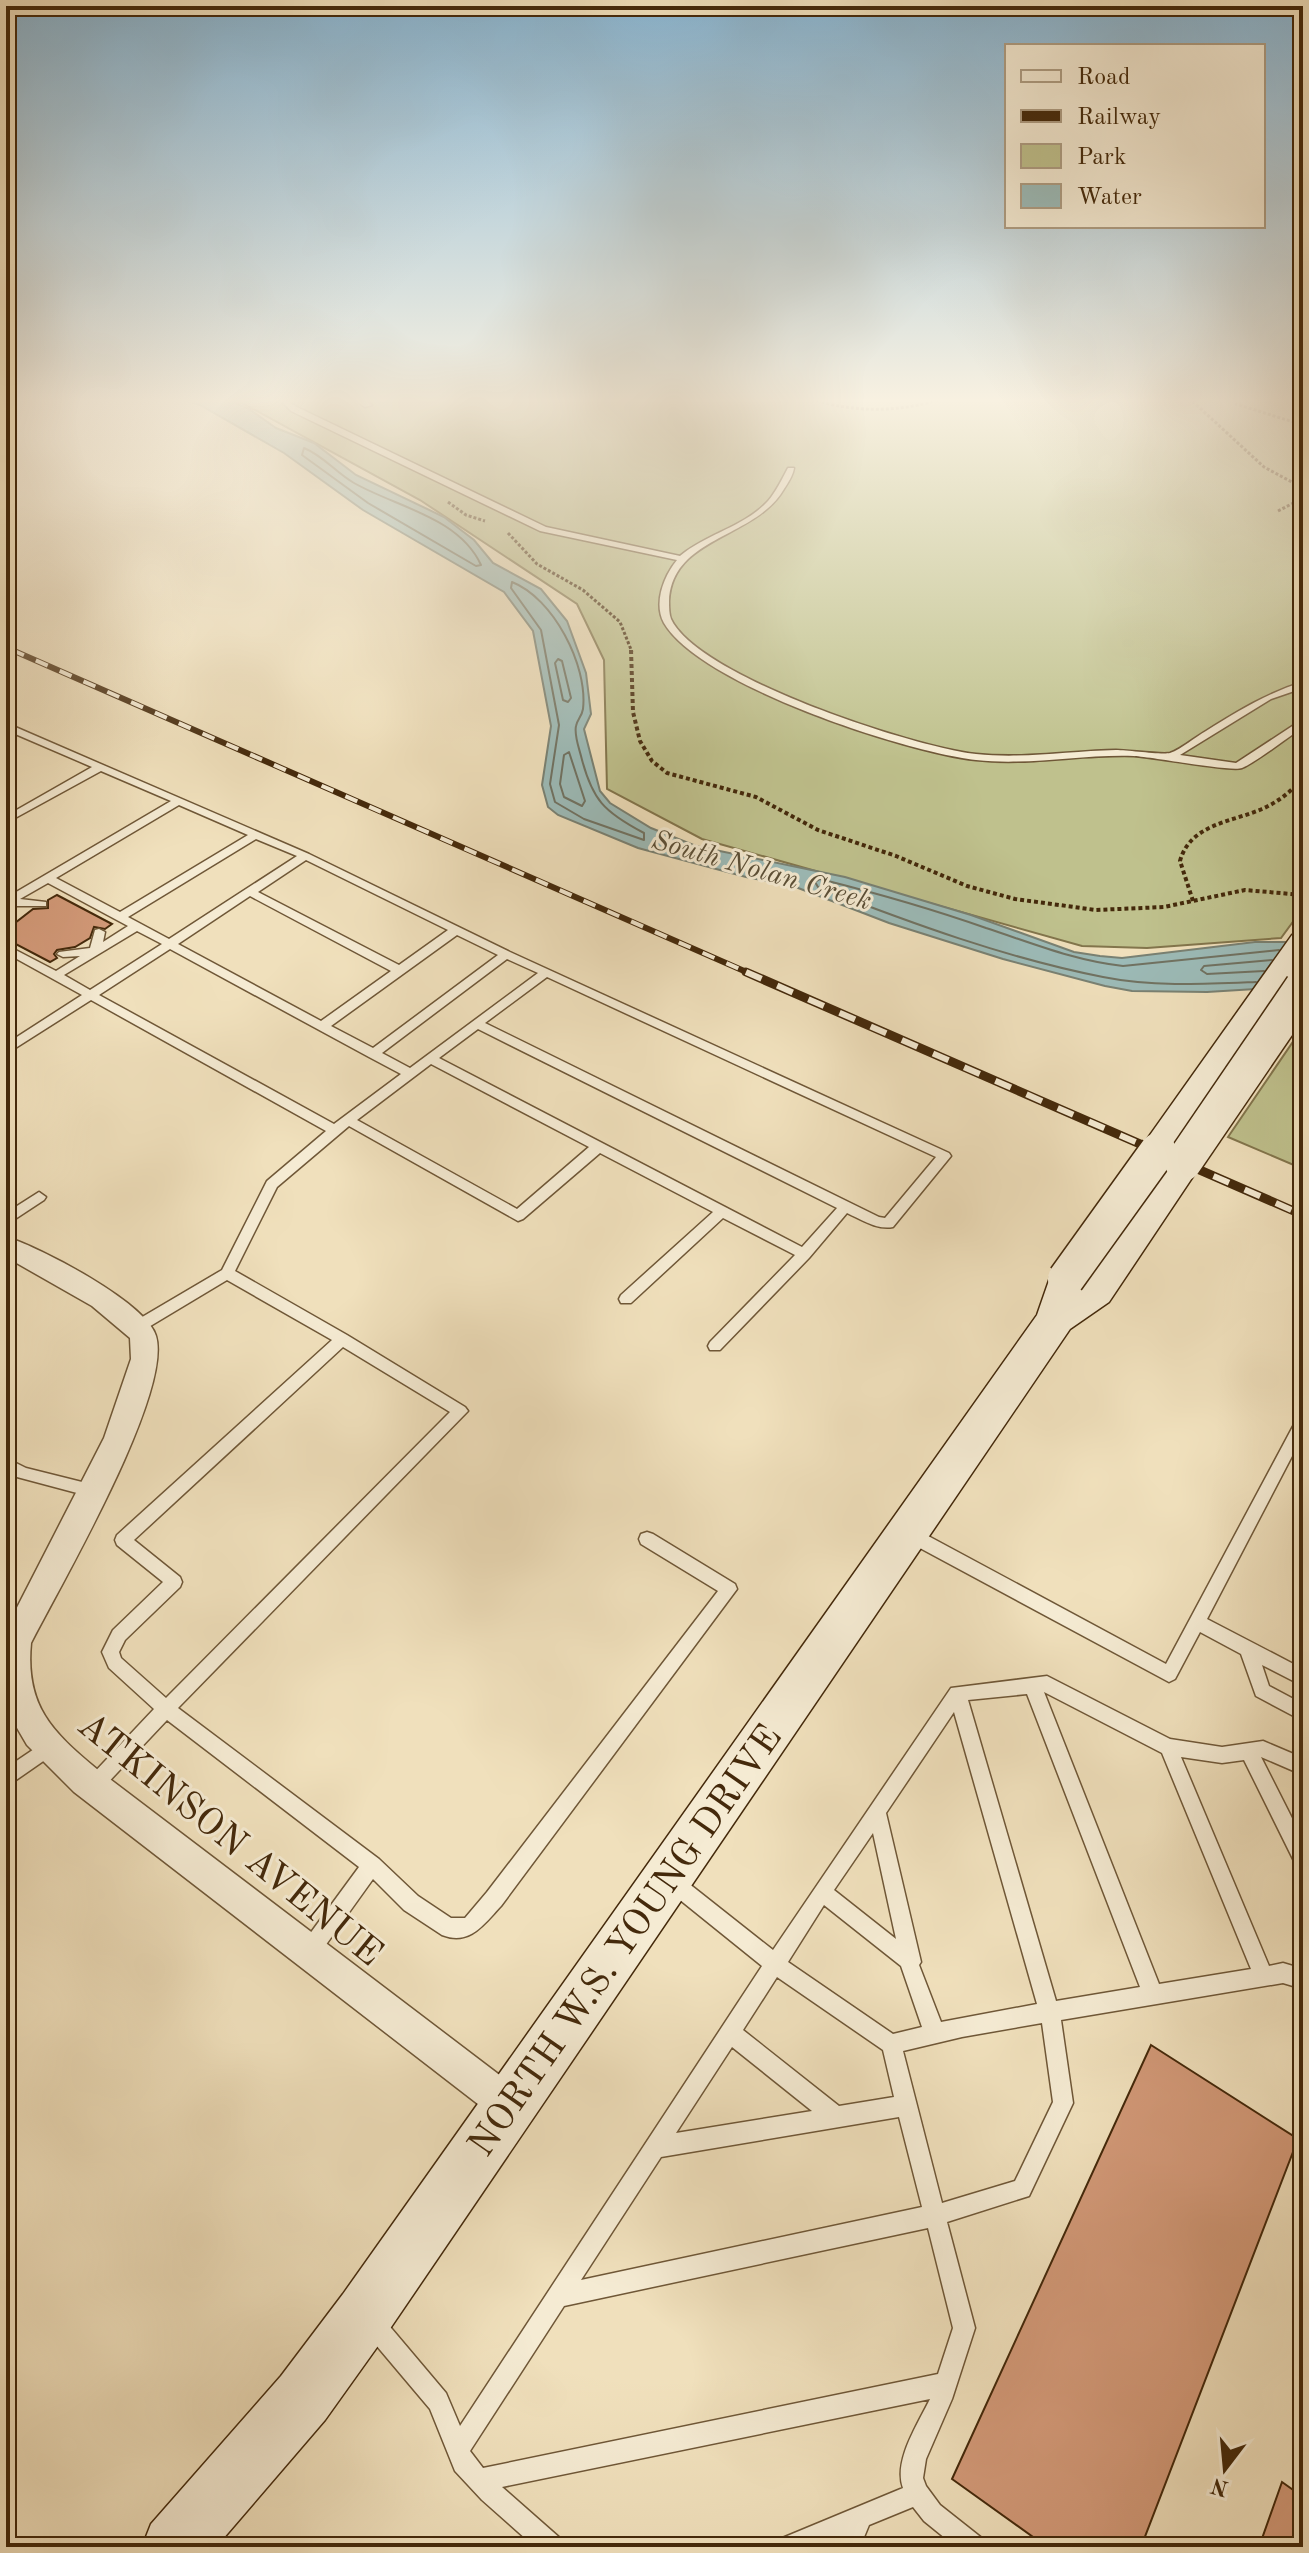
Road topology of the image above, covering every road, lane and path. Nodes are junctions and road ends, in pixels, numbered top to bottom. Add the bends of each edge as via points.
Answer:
1 (473, 517) edge
2 (518, 517) edge
3 (750, 517) edge
4 (495, 526) dead end
5 (505, 530) dead end
6 (683, 559) junction
7 (1303, 685) edge
8 (1303, 723) edge
9 (6, 726) edge
10 (19, 732) junction
11 (6, 739) edge
12 (1168, 758) junction
13 (100, 767) junction
14 (1303, 778) edge
15 (179, 801) junction
16 (6, 820) edge
17 (255, 835) junction
18 (305, 856) junction
19 (48, 878) junction
20 (250, 892) junction
21 (1303, 895) edge
22 (1193, 901) junction
23 (6, 902) edge
24 (42, 904) dead end
25 (121, 916) junction
26 (7, 924) edge
27 (138, 925) junction
28 (456, 930) junction
29 (99, 932) dead end
30 (1303, 942) edge
31 (170, 943) junction
32 (6, 948) edge
33 (95, 951) junction
34 (63, 954) dead end
35 (506, 954) junction
36 (399, 970) junction
37 (546, 972) junction
38 (57, 975) junction
39 (1303, 987) edge
40 (91, 993) junction
41 (477, 1024) junction
42 (322, 1026) junction
43 (6, 1050) edge
44 (373, 1054) junction
45 (431, 1059) junction
46 (411, 1074) junction
47 (348, 1120) junction
48 (335, 1130) junction
49 (598, 1147) junction
50 (1170, 1157) junction
51 (39, 1197) dead end
52 (844, 1208) junction
53 (721, 1212) junction
54 (6, 1220) edge
55 (6, 1246) edge
56 (804, 1254) junction
57 (227, 1273) junction
58 (626, 1299) dead end
59 (137, 1327) junction
60 (342, 1339) junction
61 (715, 1346) dead end
62 (1303, 1421) edge
63 (6, 1464) edge
64 (92, 1491) junction
65 (907, 1533) junction
66 (647, 1539) dead end
67 (1196, 1622) junction
68 (1248, 1649) junction
69 (1303, 1678) edge
70 (1033, 1686) junction
71 (957, 1693) junction
72 (166, 1709) junction
73 (1303, 1713) edge
74 (49, 1747) junction
75 (1168, 1747) junction
76 (1249, 1751) junction
77 (1303, 1767) edge
78 (6, 1779) edge
79 (94, 1785) junction
80 (877, 1811) junction
81 (1303, 1859) edge
82 (372, 1865) junction
83 (667, 1878) junction
84 (822, 1892) junction
85 (308, 1953) junction
86 (776, 1965) junction
87 (913, 1971) junction
88 (1264, 1976) junction
89 (1303, 1979) edge
90 (1153, 1995) junction
91 (1050, 2014) junction
92 (731, 2033) junction
93 (935, 2034) junction
94 (891, 2044) junction
95 (509, 2105) junction
96 (908, 2105) junction
97 (836, 2117) junction
98 (657, 2147) junction
99 (937, 2215) junction
100 (559, 2296) junction
101 (364, 2315) junction
102 (946, 2384) junction
103 (458, 2449) junction
104 (479, 2480) junction
105 (917, 2494) junction
106 (861, 2517) junction
107 (174, 2547) edge
108 (553, 2547) edge
109 (788, 2547) edge
110 (848, 2547) edge
111 (975, 2547) edge

1 - 4 path
2 - 6 lane via 543,529
3 - 6 lane
5 - 22 path via 537,564 583,590 620,622 634,657 633,712 640,741 667,773 769,802 818,830 993,894 1096,910
6 - 12 lane via 666,588 664,610 671,627 712,663 778,695 891,736 972,757 1124,753
7 - 12 lane via 1268,697
8 - 12 lane via 1238,766
9 - 10 lane
10 - 11 lane
10 - 13 lane
13 - 15 lane
13 - 16 lane
14 - 22 path via 1265,808 1187,842 1180,861
15 - 17 lane
15 - 19 lane
17 - 18 lane
17 - 25 lane
18 - 20 lane
18 - 28 lane
19 - 23 lane
19 - 25 lane
20 - 31 lane
20 - 36 lane
21 - 22 path via 1262,889
23 - 24 lane
23 - 26 lane
25 - 27 lane
27 - 31 lane
27 - 33 lane
28 - 35 lane
28 - 36 lane
29 - 33 lane
30 - 50 main road
31 - 40 lane
31 - 42 lane
32 - 38 lane
33 - 34 lane
33 - 38 lane
35 - 37 lane
35 - 44 lane
36 - 42 lane
37 - 41 lane
37 - 52 lane via 944,1156 888,1224
38 - 40 lane
39 - 50 main road, bridge
40 - 43 lane
40 - 48 lane
41 - 45 lane
41 - 52 lane
42 - 44 lane
44 - 46 lane
45 - 46 lane
45 - 49 lane
46 - 47 lane
47 - 48 lane
47 - 49 lane via 518,1216
48 - 57 lane via 272,1184
49 - 53 lane
50 - 65 main road, NORTH W.S. YOUNG DRIVE
51 - 54 lane
52 - 56 lane
53 - 56 lane
53 - 58 lane
55 - 59 street
56 - 61 lane
57 - 59 lane
57 - 60 lane
59 - 64 street, ATKINSON AVENUE via 147,1353 131,1414
60 - 72 lane via 123,1540 174,1582 119,1635 110,1652 115,1663
60 - 72 lane via 460,1411
62 - 67 lane
63 - 64 lane
64 - 74 street, ATKINSON AVENUE via 15,1642 15,1690 27,1719
65 - 67 lane via 1169,1674
65 - 83 main road, NORTH W.S. YOUNG DRIVE
66 - 82 lane via 729,1589 494,1899 469,1927 449,1928 411,1903
67 - 68 lane
68 - 69 lane
68 - 73 lane via 1262,1691
70 - 71 lane
70 - 75 lane via 1047,1684
70 - 90 lane
71 - 80 lane
71 - 91 lane
72 - 79 lane
72 - 82 lane
74 - 78 lane
74 - 79 street, ATKINSON AVENUE
75 - 76 lane via 1222,1755
75 - 88 lane
76 - 77 lane via 1263,1749
76 - 81 lane
79 - 85 street, ATKINSON AVENUE
80 - 84 lane
80 - 87 lane
82 - 85 lane
83 - 86 lane
83 - 95 main road, NORTH W.S. YOUNG DRIVE
84 - 86 lane
84 - 87 lane via 908,1960
85 - 95 street, ATKINSON AVENUE
86 - 92 lane
86 - 94 lane
87 - 93 lane
88 - 89 lane via 1283,1973
88 - 90 lane
90 - 91 lane
91 - 93 lane
91 - 99 lane via 1063,2103 1022,2189
92 - 97 lane
92 - 98 lane
93 - 94 lane
94 - 96 lane
95 - 101 main road, NORTH W.S. YOUNG DRIVE
96 - 97 lane
96 - 99 lane
97 - 98 lane
98 - 100 lane
99 - 100 lane
99 - 102 lane via 964,2328
100 - 103 lane
101 - 103 lane via 424,2381
101 - 107 main road, NORTH W.S. YOUNG DRIVE via 303,2398
102 - 104 lane
102 - 105 lane via 915,2458 911,2478
103 - 104 lane
104 - 108 lane
105 - 106 lane
105 - 111 lane
106 - 109 lane
106 - 110 lane

